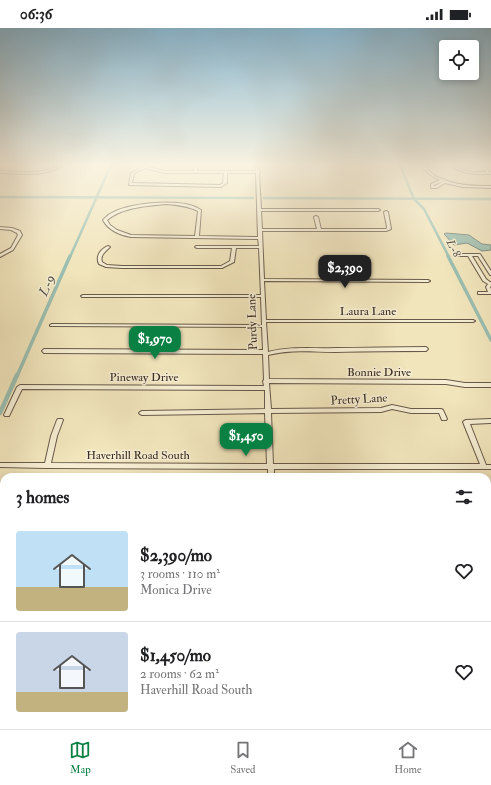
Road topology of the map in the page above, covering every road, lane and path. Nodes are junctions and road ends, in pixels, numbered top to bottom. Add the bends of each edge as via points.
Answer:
1 (259, 198) edge
2 (259, 210) junction
3 (378, 210) dead end
4 (386, 212) dead end
5 (316, 217) dead end
6 (0, 228) edge
7 (260, 230) junction
8 (319, 230) junction
9 (197, 237) junction
10 (260, 238) junction
11 (108, 247) dead end
12 (197, 247) dead end
13 (234, 247) junction
14 (261, 247) junction
15 (457, 255) dead end
16 (469, 255) junction
17 (0, 256) edge
18 (491, 274) edge
19 (262, 280) junction
20 (428, 281) dead end
21 (490, 283) edge
22 (479, 293) dead end
23 (491, 293) edge
24 (83, 296) dead end
25 (263, 296) junction
26 (473, 321) dead end
27 (264, 323) junction
28 (52, 325) dead end
29 (426, 349) dead end
30 (44, 351) dead end
31 (265, 353) junction
32 (266, 381) junction
33 (491, 385) edge
34 (267, 388) junction
35 (268, 411) junction
36 (142, 413) dead end
37 (7, 415) dead end
38 (444, 419) dead end
39 (60, 420) dead end
40 (490, 421) dead end
41 (0, 465) edge
42 (47, 466) junction
43 (270, 466) junction
44 (484, 467) junction
45 (491, 467) edge
46 (271, 473) edge

1 - 2 street, Purdy Lane
2 - 3 street
2 - 7 street, Purdy Lane
4 - 8 street via 389,227 386,230
5 - 8 street
6 - 17 street via 18,231 20,235 10,251
7 - 8 street
7 - 10 street, Purdy Lane
9 - 9 street via 128,236 105,221 109,216 140,205 186,204 200,211
9 - 10 street
10 - 14 street, Purdy Lane
11 - 13 street via 99,257 100,263 106,266 222,267 232,262
12 - 13 street
13 - 14 street
14 - 19 street, Purdy Lane
15 - 16 street
16 - 18 street via 479,255
16 - 21 street via 484,280
19 - 20 street
19 - 25 street, Purdy Lane
21 - 23 street via 488,287
22 - 23 street
24 - 25 street
25 - 27 street, Purdy Lane
26 - 27 street, Laura Lane
27 - 28 street, Laura Lane
27 - 31 street, Purdy Lane
29 - 31 street via 301,348
30 - 31 street
31 - 32 street, Purdy Lane
32 - 33 street, Bonnie Drive via 446,382
32 - 34 street, Purdy Lane
34 - 35 street, Purdy Lane
34 - 37 street, Pineway Drive via 20,387
35 - 36 street
35 - 38 street, Pretty Lane via 381,410 392,407 408,411 441,410
35 - 43 street, Purdy Lane
39 - 42 street
40 - 44 street via 466,422
41 - 42 street, Haverhill Road South
42 - 43 street, Haverhill Road South
43 - 44 street, Haverhill Road South
43 - 46 street, Purdy Lane
44 - 45 street, Haverhill Road South

